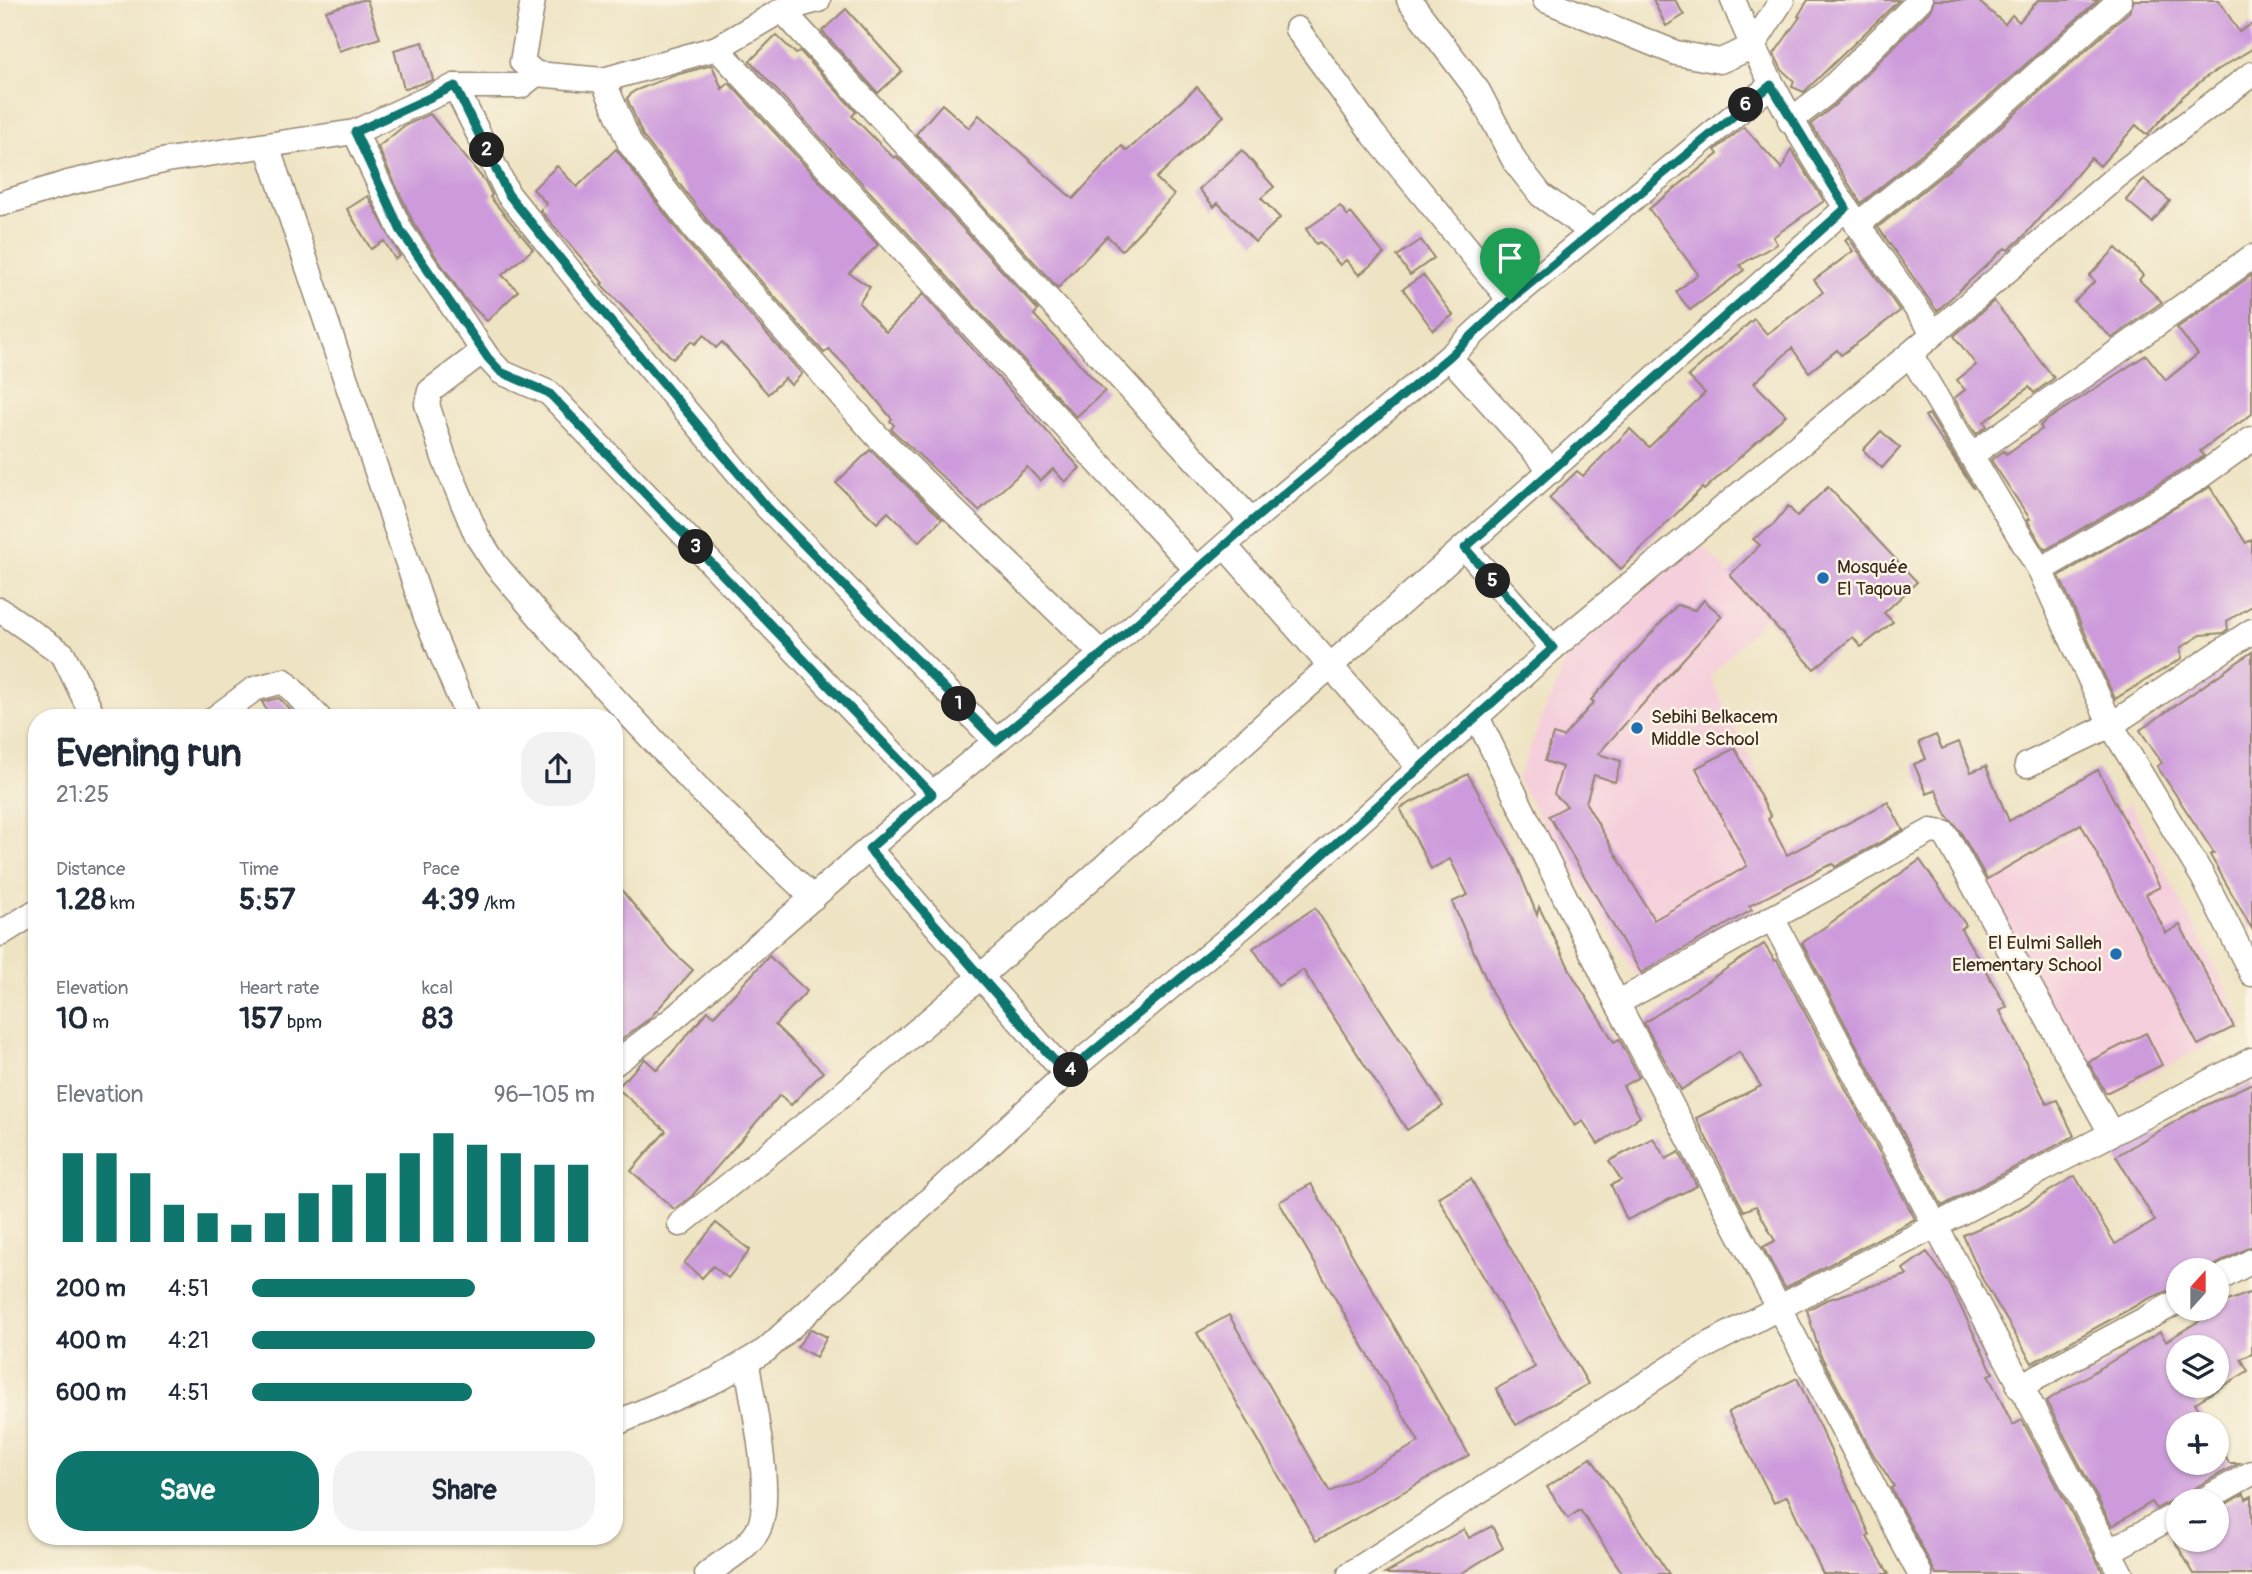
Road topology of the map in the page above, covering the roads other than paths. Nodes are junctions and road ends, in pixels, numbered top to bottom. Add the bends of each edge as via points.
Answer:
1 (533, 0) edge
2 (818, 0) edge
3 (1409, 0) edge
4 (1545, 0) edge
5 (1732, 0) edge
6 (1782, 0) edge
7 (1920, 0) edge
8 (2120, 0) edge
9 (782, 10) junction
10 (1297, 29) dead end
11 (1752, 47) junction
12 (717, 48) junction
13 (536, 74) junction
14 (2252, 74) edge
15 (603, 80) junction
16 (1771, 85) junction
17 (455, 86) junction
18 (1790, 121) junction
19 (355, 132) junction
20 (267, 146) junction
21 (0, 204) edge
22 (1851, 216) junction
23 (1592, 232) junction
24 (2252, 257) edge
25 (1510, 300) junction
26 (1934, 333) junction
27 (483, 351) junction
28 (1910, 354) junction
29 (1449, 357) junction
30 (2252, 439) edge
31 (1973, 454) junction
32 (1552, 471) junction
33 (1252, 521) junction
34 (1226, 546) junction
35 (1465, 548) junction
36 (1197, 570) junction
37 (2040, 570) junction
38 (0, 610) edge
39 (2252, 631) edge
40 (1553, 648) junction
41 (1102, 654) junction
42 (1331, 663) junction
43 (90, 709) edge
44 (227, 709) edge
45 (310, 709) edge
46 (464, 709) edge
47 (1477, 717) junction
48 (2111, 725) junction
49 (996, 741) junction
50 (2027, 765) dead end
51 (1420, 768) junction
52 (932, 794) junction
53 (869, 849) junction
54 (813, 898) junction
55 (28, 917) edge
56 (1772, 918) junction
57 (0, 934) edge
58 (2252, 974) edge
59 (980, 977) junction
60 (1617, 1003) junction
61 (623, 1057) edge
62 (2252, 1060) edge
63 (1066, 1074) junction
64 (2111, 1133) junction
65 (680, 1224) dead end
66 (1934, 1227) junction
67 (2252, 1261) edge
68 (2230, 1273) edge
69 (1780, 1307) junction
70 (2166, 1308) edge
71 (747, 1363) junction
72 (2019, 1387) junction
73 (623, 1420) edge
74 (2252, 1473) edge
75 (2223, 1489) edge
76 (2166, 1520) edge
77 (2108, 1552) junction
78 (707, 1574) edge
79 (1350, 1574) edge
80 (1920, 1574) edge
81 (2121, 1574) edge

1 - 13 street via 522,62
2 - 9 street
3 - 23 street via 1478,91 1515,162 1541,195
4 - 11 street via 1676,53 1720,61
5 - 11 street
6 - 11 street
7 - 18 street via 1825,94
8 - 22 street via 1971,133
9 - 12 street
9 - 33 street
10 - 25 street via 1374,135
11 - 16 street
12 - 15 street
12 - 36 street
13 - 15 street
13 - 17 street via 522,86
14 - 26 street via 2116,177
15 - 41 street via 630,144 704,240 877,436
16 - 18 street
16 - 23 street
17 - 19 street
17 - 49 street via 508,194 617,329 767,507
18 - 22 street
19 - 20 street
19 - 27 street via 401,231
20 - 21 street via 167,160
20 - 46 street via 426,617
22 - 26 street
22 - 32 street
23 - 25 street
24 - 31 street
25 - 29 street
26 - 28 street
27 - 52 street via 501,372 549,393
27 - 54 street via 430,391 426,404 477,536 555,635 696,786
28 - 31 street
28 - 40 street
29 - 32 street
29 - 33 street
30 - 37 street via 2195,480
31 - 37 street
32 - 35 street
33 - 34 street
34 - 36 street
34 - 42 street
35 - 40 street
35 - 42 street
36 - 41 street
37 - 48 street
38 - 43 street via 63,654
39 - 48 street
40 - 47 street
41 - 49 street
42 - 51 street
42 - 59 street
44 - 45 street via 254,689 284,681
47 - 51 street
47 - 60 street
48 - 50 street
48 - 58 street via 2196,865
49 - 52 street
51 - 63 street via 1247,923
52 - 53 street
53 - 54 street
53 - 59 street
54 - 61 street
55 - 57 street
56 - 60 street
56 - 64 street via 1931,831 1944,833
56 - 66 street
59 - 63 street
59 - 65 street
60 - 69 street
62 - 64 street
63 - 71 street via 935,1198
64 - 66 street
66 - 69 street
66 - 72 street
67 - 68 street
69 - 79 street via 1700,1349
69 - 80 street
70 - 72 street
71 - 73 street
71 - 78 street via 765,1517 756,1535
72 - 77 street
74 - 75 street
76 - 77 street
77 - 81 street

